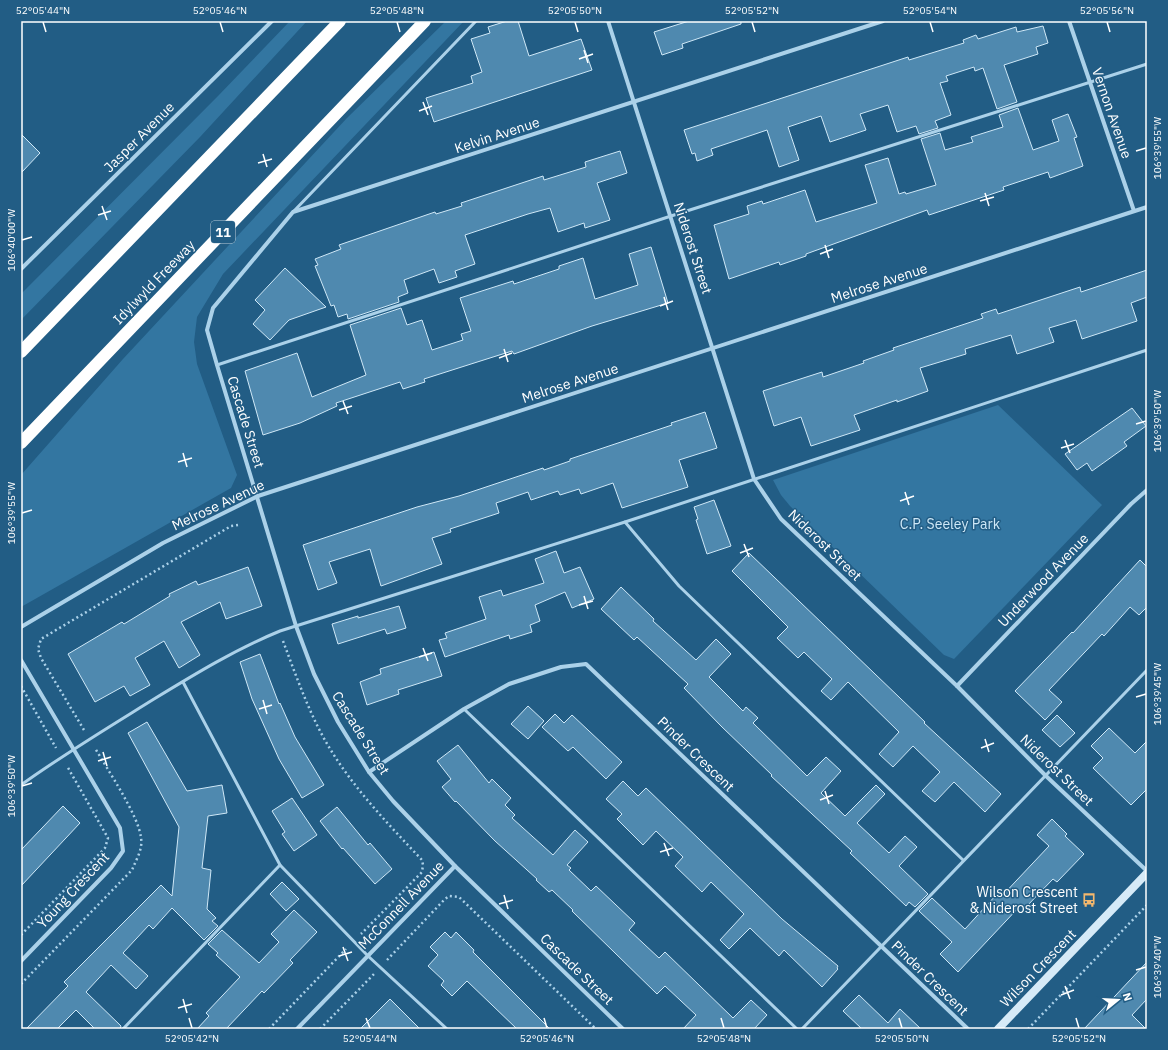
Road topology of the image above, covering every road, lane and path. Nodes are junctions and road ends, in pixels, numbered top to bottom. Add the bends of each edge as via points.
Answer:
1 (272, 21) edge
2 (340, 21) edge
3 (425, 21) edge
4 (476, 21) edge
5 (608, 21) edge
6 (883, 21) edge
7 (1069, 21) edge
8 (1147, 64) edge
9 (1090, 83) junction
10 (634, 102) junction
11 (1147, 207) edge
12 (1134, 211) junction
13 (293, 212) junction
14 (671, 216) junction
15 (21, 269) edge
16 (713, 348) junction
17 (1147, 350) edge
18 (21, 352) edge
19 (217, 364) junction
20 (21, 443) edge
21 (754, 478) junction
22 (1147, 490) edge
23 (258, 496) junction
24 (625, 522) junction
25 (238, 525) dead end
26 (296, 626) junction
27 (21, 627) edge
28 (280, 631) junction
29 (21, 660) edge
30 (1147, 670) edge
31 (183, 682) junction
32 (21, 686) edge
33 (957, 686) junction
34 (464, 710) junction
35 (89, 738) junction
36 (74, 748) junction
37 (61, 756) junction
38 (369, 772) junction
39 (1046, 776) junction
40 (21, 785) edge
41 (963, 860) junction
42 (280, 865) junction
43 (455, 866) junction
44 (1147, 872) edge
45 (1147, 905) edge
46 (21, 935) edge
47 (354, 941) junction
48 (881, 946) junction
49 (368, 956) junction
50 (21, 961) edge
51 (380, 967) junction
52 (21, 984) edge
53 (123, 1029) edge
54 (270, 1029) edge
55 (297, 1029) edge
56 (320, 1029) edge
57 (448, 1029) edge
58 (596, 1029) edge
59 (623, 1029) edge
60 (796, 1029) edge
61 (802, 1029) edge
62 (968, 1029) edge
63 (998, 1029) edge
64 (1028, 1029) edge

1 - 15 street, Jasper Avenue
2 - 18 highway
3 - 20 highway, Idylwyld Freeway / 11
4 - 13 lane
5 - 10 street, Niderost Street
6 - 10 street, Kelvin Avenue
7 - 9 street, Vernon Avenue
8 - 9 lane
9 - 12 street, Vernon Avenue
9 - 14 lane
10 - 13 street, Kelvin Avenue
10 - 14 street, Niderost Street
11 - 12 street, Melrose Avenue
12 - 16 street, Melrose Avenue
13 - 19 street via 213,308 207,330
14 - 16 street, Niderost Street
14 - 19 lane
16 - 21 street, Niderost Street
16 - 23 street, Melrose Avenue
17 - 21 lane
19 - 23 street, Cascade Street
21 - 24 lane
21 - 33 street, Niderost Street via 781,519
22 - 33 street, Underwood Avenue
23 - 26 street, Cascade Street
23 - 27 street, Melrose Avenue via 163,543
24 - 26 lane
24 - 41 lane via 679,586
25 - 35 path via 231,526 42,639 38,649 41,658
26 - 28 lane
26 - 38 street, Cascade Street via 314,674 338,722
28 - 31 lane via 253,642
28 - 47 path via 306,699 332,752 369,804 422,860 422,872
29 - 36 street, Young Crescent
30 - 39 lane
31 - 35 lane
31 - 42 lane
32 - 37 path
33 - 39 street, Niderost Street
34 - 38 street, Pinder Crescent
34 - 48 street, Pinder Crescent via 509,684 562,667 586,664
34 - 60 lane
35 - 36 lane
35 - 52 path via 137,823 142,839 139,854 132,870
36 - 37 lane
36 - 50 street, Young Crescent via 120,828 123,851 111,868
37 - 40 lane
37 - 46 path via 108,838 105,848
38 - 43 street, Cascade Street
39 - 41 lane
39 - 44 street, Niderost Street
41 - 48 lane
42 - 47 lane
42 - 53 lane
43 - 49 street, McConnell Avenue
43 - 59 street, Cascade Street
44 - 63 street, Wilson Crescent
45 - 64 path
47 - 49 lane
47 - 54 path
48 - 61 lane
48 - 62 street, Pinder Crescent
49 - 51 lane
49 - 55 street, McConnell Avenue
51 - 56 path
51 - 57 lane
51 - 58 path via 444,900 449,896 459,897

